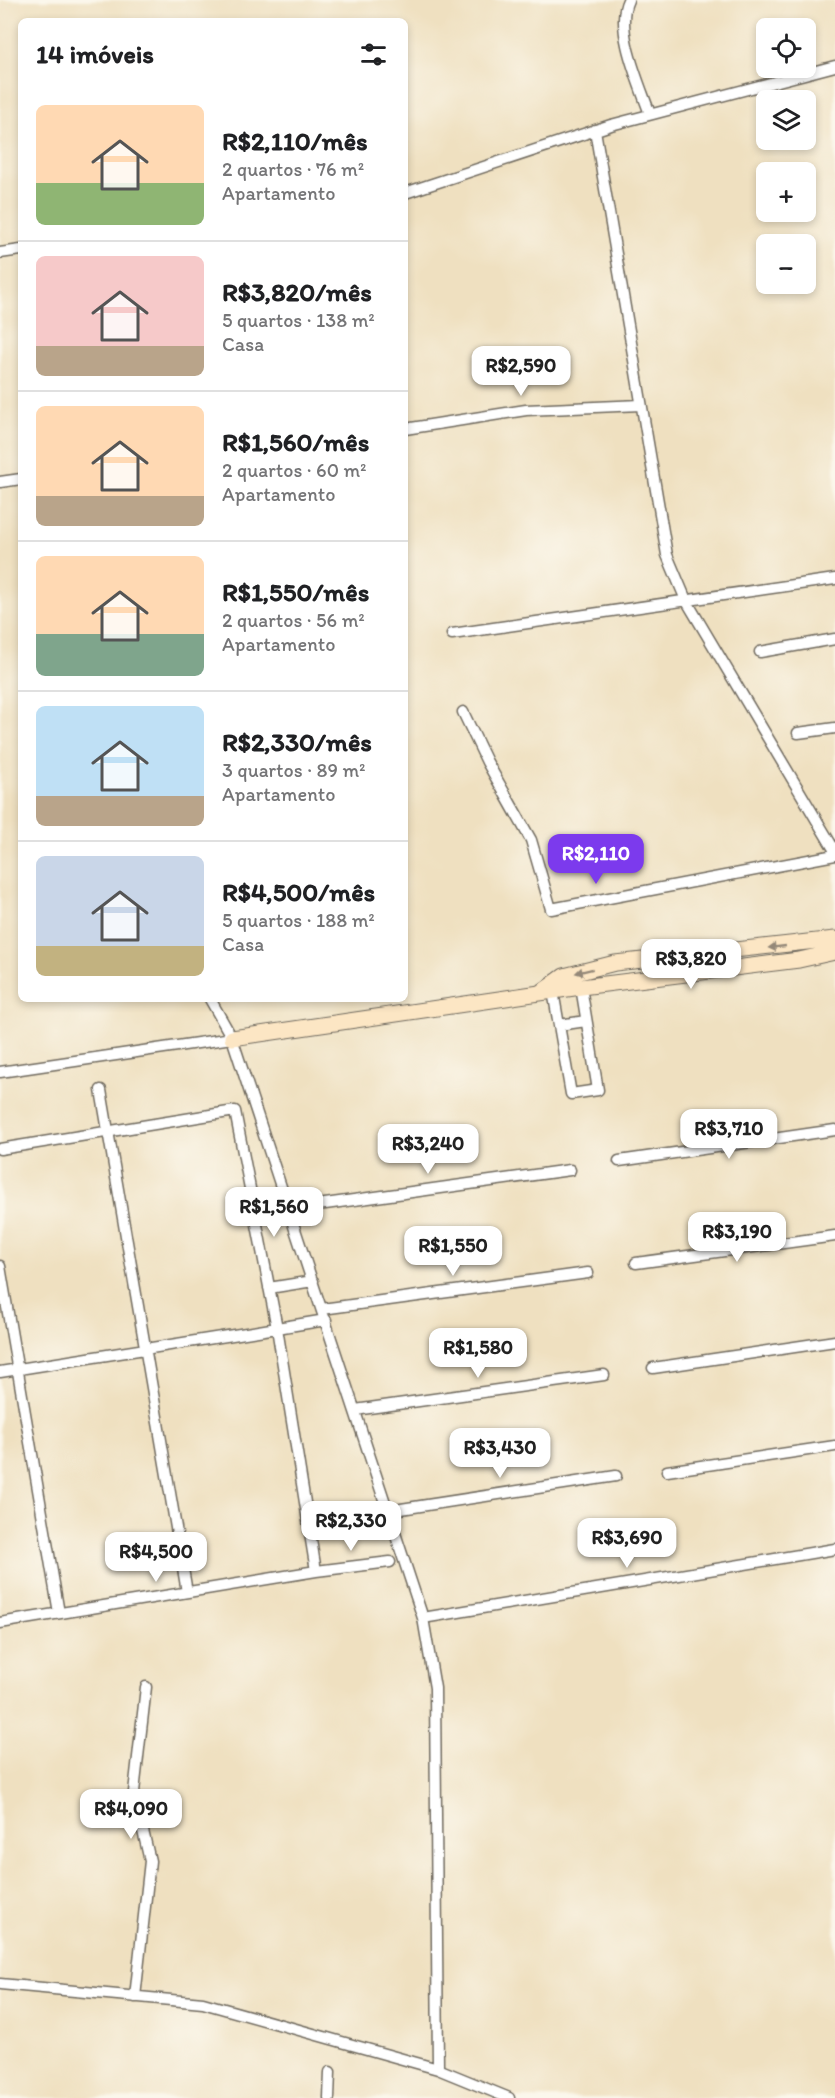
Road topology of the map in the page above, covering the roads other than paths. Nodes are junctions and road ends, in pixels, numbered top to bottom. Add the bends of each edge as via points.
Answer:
1 (628, 0) edge
2 (835, 66) edge
3 (650, 114) junction
4 (595, 130) junction
5 (408, 192) edge
6 (18, 250) edge
7 (0, 253) edge
8 (641, 405) junction
9 (408, 429) edge
10 (18, 479) edge
11 (0, 482) edge
12 (835, 579) edge
13 (686, 600) junction
14 (452, 634) dead end
15 (835, 639) edge
16 (760, 652) dead end
17 (464, 712) dead end
18 (835, 728) edge
19 (798, 734) dead end
20 (835, 853) edge
21 (835, 939) edge
22 (835, 952) edge
23 (581, 987) junction
24 (547, 992) junction
25 (212, 1002) edge
26 (586, 1021) junction
27 (559, 1025) junction
28 (232, 1038) junction
29 (0, 1072) edge
30 (101, 1090) dead end
31 (835, 1130) edge
32 (108, 1131) junction
33 (0, 1149) edge
34 (620, 1161) dead end
35 (570, 1170) dead end
36 (289, 1209) junction
37 (835, 1236) edge
38 (636, 1263) dead end
39 (0, 1266) edge
40 (588, 1273) dead end
41 (313, 1281) junction
42 (269, 1288) junction
43 (324, 1315) junction
44 (277, 1328) junction
45 (835, 1341) edge
46 (145, 1348) junction
47 (653, 1368) dead end
48 (16, 1370) junction
49 (0, 1372) edge
50 (604, 1375) dead end
51 (355, 1410) junction
52 (835, 1446) edge
53 (667, 1471) dead end
54 (616, 1476) dead end
55 (388, 1511) junction
56 (835, 1548) edge
57 (390, 1562) dead end
58 (316, 1571) junction
59 (187, 1592) junction
60 (59, 1613) junction
61 (423, 1618) junction
62 (0, 1623) edge
63 (146, 1687) dead end
64 (0, 1983) edge
65 (135, 1997) junction
66 (438, 2069) junction
67 (330, 2072) dead end
68 (329, 2098) edge
69 (509, 2098) edge

1 - 3 street via 624,8 627,45
2 - 3 street
3 - 4 street
4 - 5 street
4 - 8 street
6 - 7 street
8 - 9 street via 526,410
8 - 13 street via 667,555
10 - 11 street
12 - 13 street
13 - 14 street
13 - 20 street
15 - 16 street
17 - 20 street via 531,840 551,909
18 - 19 street
21 -> 24 street via 615,963 564,976
22 - 23 street via 799,960
23 - 24 street
23 - 26 street
24 - 27 street
24 - 28 street
25 - 28 street
26 - 27 street
26 - 27 street via 598,1089 571,1094
28 - 29 street
28 - 36 street
30 - 32 street
31 - 34 street
32 - 33 street
32 - 42 street via 235,1111
32 - 46 street
35 - 36 street
36 - 41 street
37 - 38 street
39 - 48 street
40 - 43 street
41 - 42 street
41 - 43 street
42 - 44 street
43 - 44 street
43 - 51 street
44 - 46 street
44 - 58 street
45 - 47 street
46 - 48 street
46 - 59 street
48 - 49 street
48 - 60 street
50 - 51 street
51 - 55 street
52 - 53 street
54 - 55 street
55 - 61 street
56 - 61 street
57 - 58 street
58 - 59 street
59 - 60 street
60 - 62 street
61 - 66 street via 435,1688
63 - 65 street via 134,1792 150,1861
64 - 65 street
65 - 66 street via 203,2003
66 - 69 street
67 - 68 street

